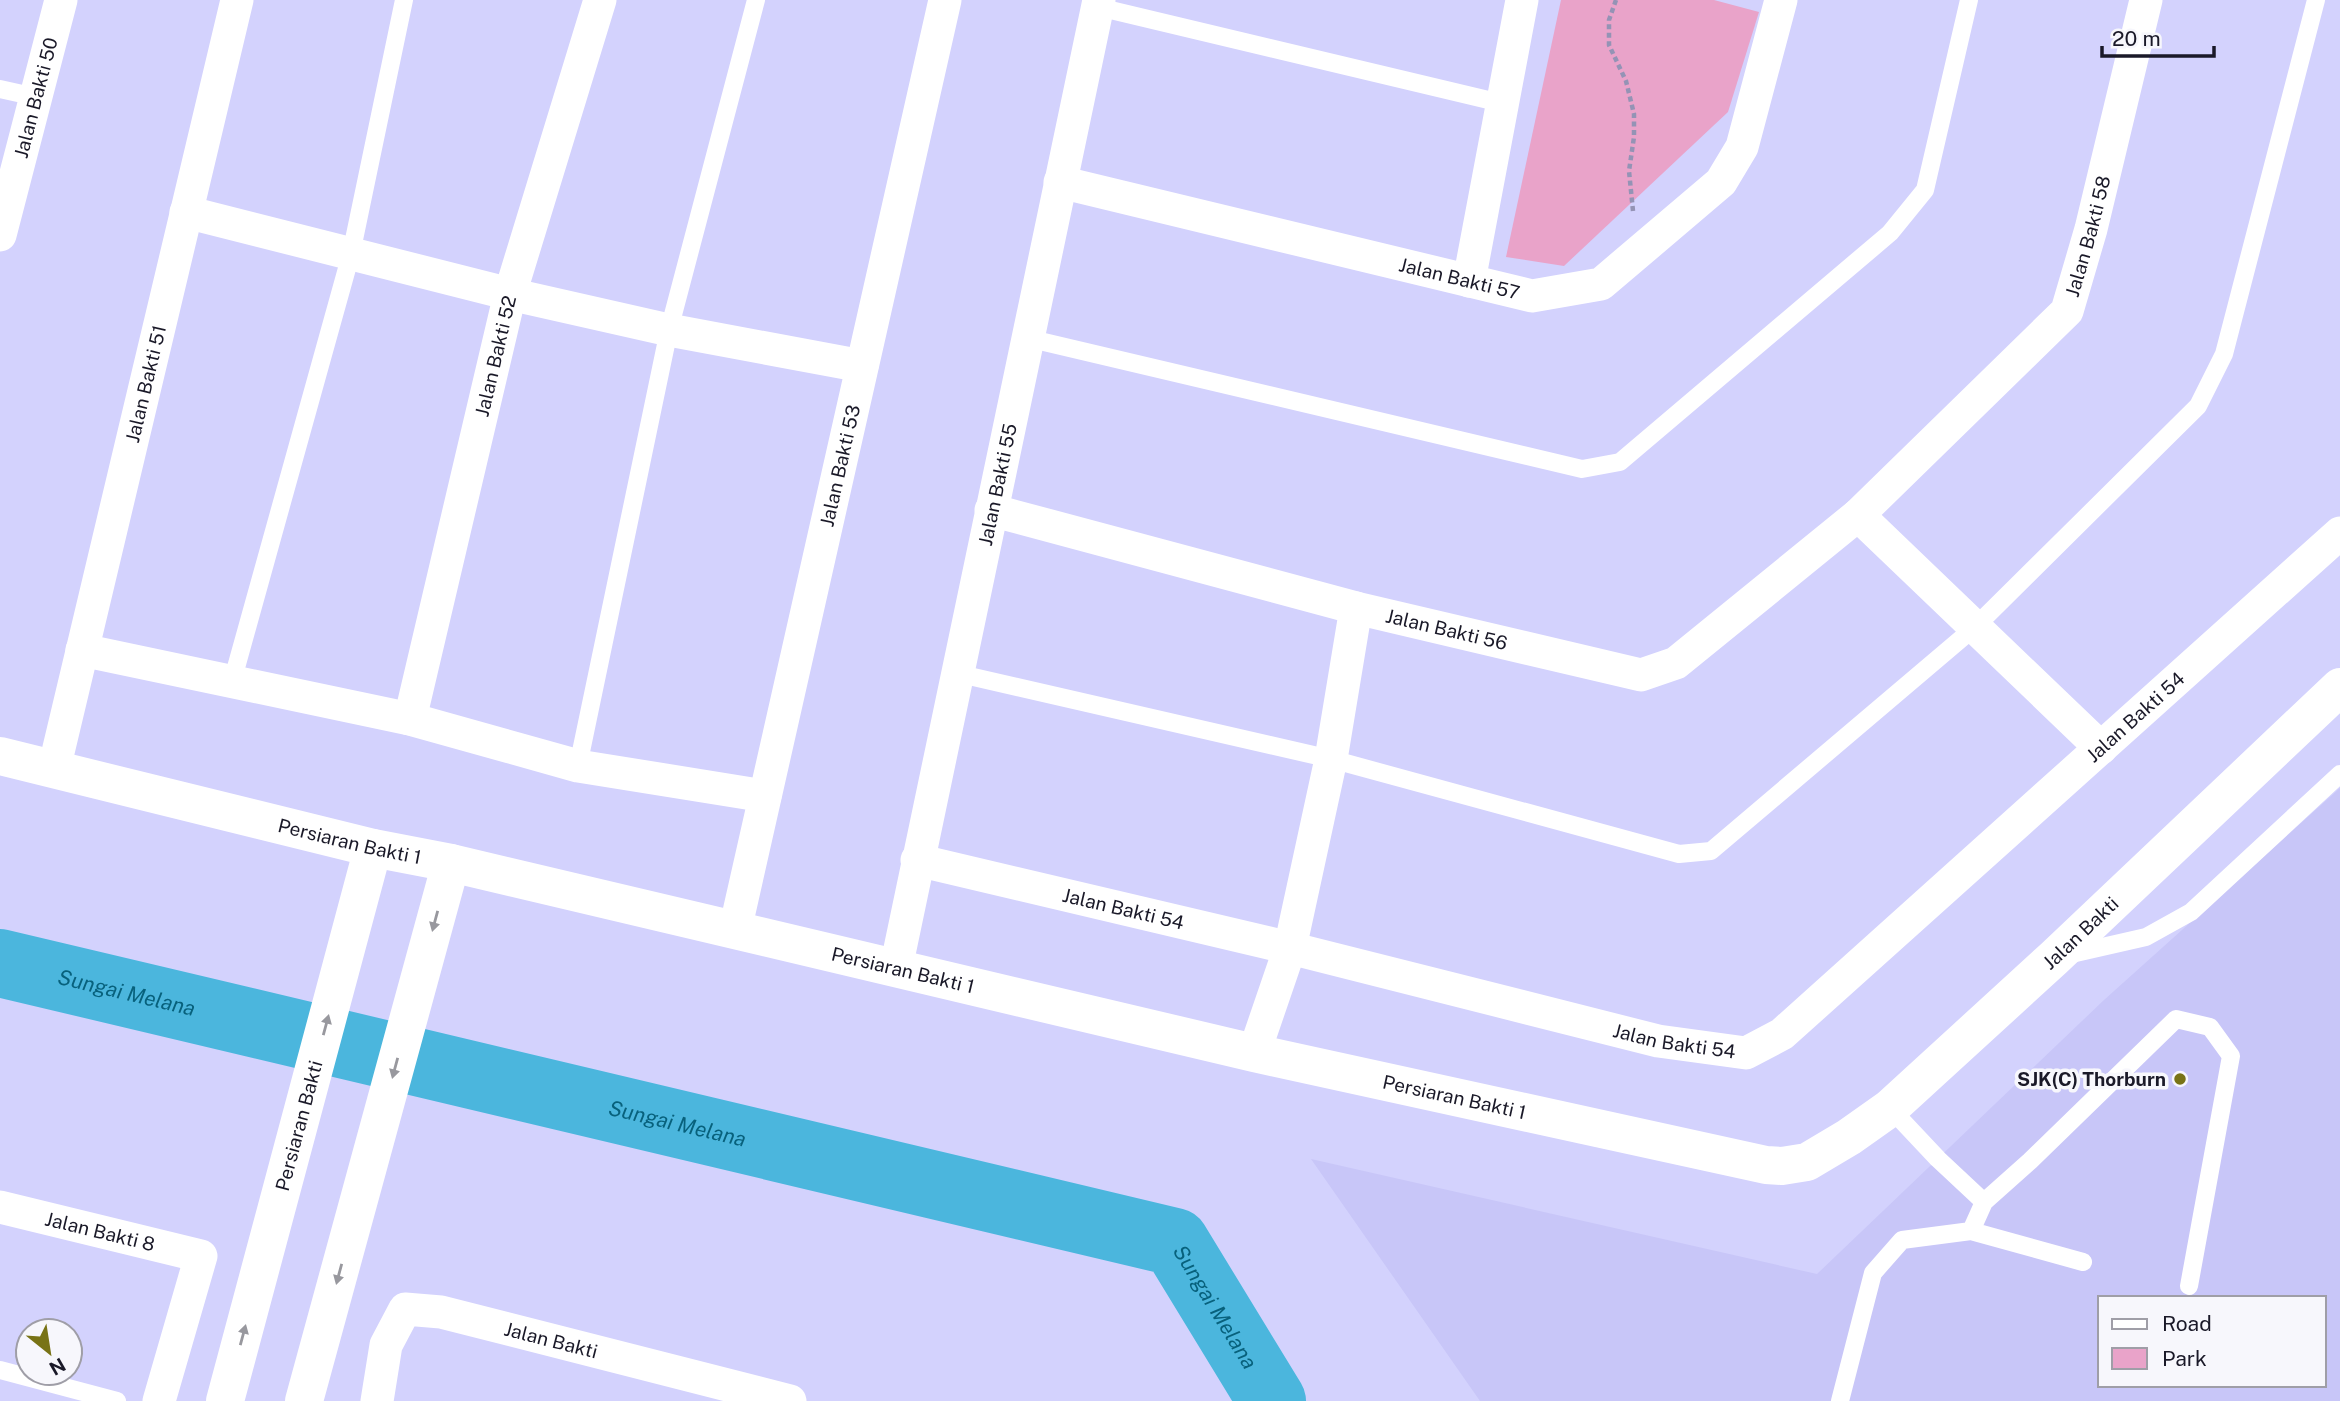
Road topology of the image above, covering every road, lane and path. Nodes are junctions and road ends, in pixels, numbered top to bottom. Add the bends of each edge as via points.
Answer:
1 (61, 0) edge
2 (237, 0) edge
3 (404, 0) edge
4 (600, 0) edge
5 (757, 0) edge
6 (944, 0) edge
7 (1522, 0) edge
8 (1616, 0) edge
9 (1969, 0) edge
10 (2146, 0) edge
11 (2316, 0) edge
12 (1778, 1) edge
13 (1098, 3) edge
14 (0, 89) edge
15 (36, 97) junction
16 (1501, 103) junction
17 (1060, 182) junction
18 (186, 212) junction
19 (1634, 216) dead end
20 (0, 235) edge
21 (351, 254) junction
22 (1469, 281) junction
23 (510, 294) junction
24 (669, 330) junction
25 (1027, 338) junction
26 (862, 366) junction
27 (991, 510) junction
28 (1858, 515) junction
29 (2340, 533) edge
30 (1356, 608) junction
31 (1975, 627) junction
32 (82, 650) junction
33 (956, 673) junction
34 (233, 682) junction
35 (2338, 690) edge
36 (410, 719) junction
37 (2101, 748) junction
38 (0, 756) edge
39 (1331, 759) junction
40 (578, 766) junction
41 (54, 769) junction
42 (2340, 774) edge
43 (765, 796) junction
44 (373, 848) junction
45 (917, 860) junction
46 (451, 863) junction
47 (735, 930) junction
48 (1290, 948) junction
49 (2054, 958) junction
50 (896, 968) junction
51 (1254, 1053) junction
52 (1890, 1108) junction
53 (1807, 1162) joint
54 (1984, 1202) junction
55 (0, 1207) edge
56 (1971, 1231) junction
57 (2083, 1262) dead end
58 (2189, 1286) dead end
59 (0, 1370) edge
60 (117, 1401) edge
61 (159, 1401) edge
62 (225, 1401) edge
63 (304, 1401) edge
64 (377, 1401) edge
65 (790, 1401) edge
66 (1840, 1401) edge

1 - 15 street, Jalan Bakti 50
2 - 18 street, Jalan Bakti 51
3 - 21 lane
4 - 23 street, Jalan Bakti 52
5 - 24 lane
6 - 26 street, Jalan Bakti 53
7 - 16 street
8 - 19 path via 1609,20 1609,45 1626,81 1634,114 1629,171
9 - 25 lane via 1925,190 1890,233 1620,462 1581,469
10 - 28 street, Jalan Bakti 58 via 2067,311
11 - 31 lane via 2224,354 2198,406
12 - 22 street, Jalan Bakti 57 via 1742,147 1721,183 1601,284 1532,296
13 - 16 lane
13 - 17 street, Jalan Bakti 55
14 - 15 lane
15 - 20 street, Jalan Bakti 50
16 - 22 street
17 - 22 street, Jalan Bakti 57
17 - 25 street, Jalan Bakti 55
18 - 21 street
18 - 32 street, Jalan Bakti 51
21 - 23 street
21 - 34 lane
23 - 24 street
23 - 36 street, Jalan Bakti 52
24 - 26 street
24 - 40 lane
25 - 27 street, Jalan Bakti 55
26 - 43 street, Jalan Bakti 53
27 - 30 street, Jalan Bakti 56
27 - 33 street, Jalan Bakti 55
28 - 30 street, Jalan Bakti 56 via 1676,663 1641,675
28 - 31 street
29 - 37 street, Jalan Bakti 54
30 - 39 street
31 - 37 street
31 - 39 lane via 1711,851 1679,854
32 - 34 street
32 - 41 street, Jalan Bakti 51
33 - 39 lane
33 - 45 street, Jalan Bakti 55
34 - 36 street
35 - 49 street, Jalan Bakti
36 - 40 street
37 - 48 street, Jalan Bakti 54 via 1782,1034 1746,1053 1658,1041
38 - 41 street, Persiaran Bakti 1
39 - 48 street
40 - 43 street
41 - 44 street, Persiaran Bakti 1
42 - 49 lane via 2191,912 2146,937
43 - 47 street, Jalan Bakti 53
44 - 46 street, Persiaran Bakti 1
62 -> 44 street, Persiaran Bakti
45 - 48 street, Jalan Bakti 54
45 - 50 street, Jalan Bakti 55
46 - 47 street, Persiaran Bakti 1
46 -> 63 street
47 - 50 street, Persiaran Bakti 1
48 - 51 street
49 - 52 street, Jalan Bakti
50 - 51 street, Persiaran Bakti 1
51 - 53 street, Persiaran Bakti 1 via 1766,1165
52 - 53 street, Jalan Bakti
52 - 54 lane
54 - 56 lane
54 - 58 lane via 2176,1019 2210,1027 2231,1056
55 - 61 street, Jalan Bakti 8 via 201,1256
56 - 57 lane
56 - 66 lane via 1902,1240 1873,1273
59 - 60 lane
64 - 65 street, Jalan Bakti via 386,1345 404,1309 441,1312

